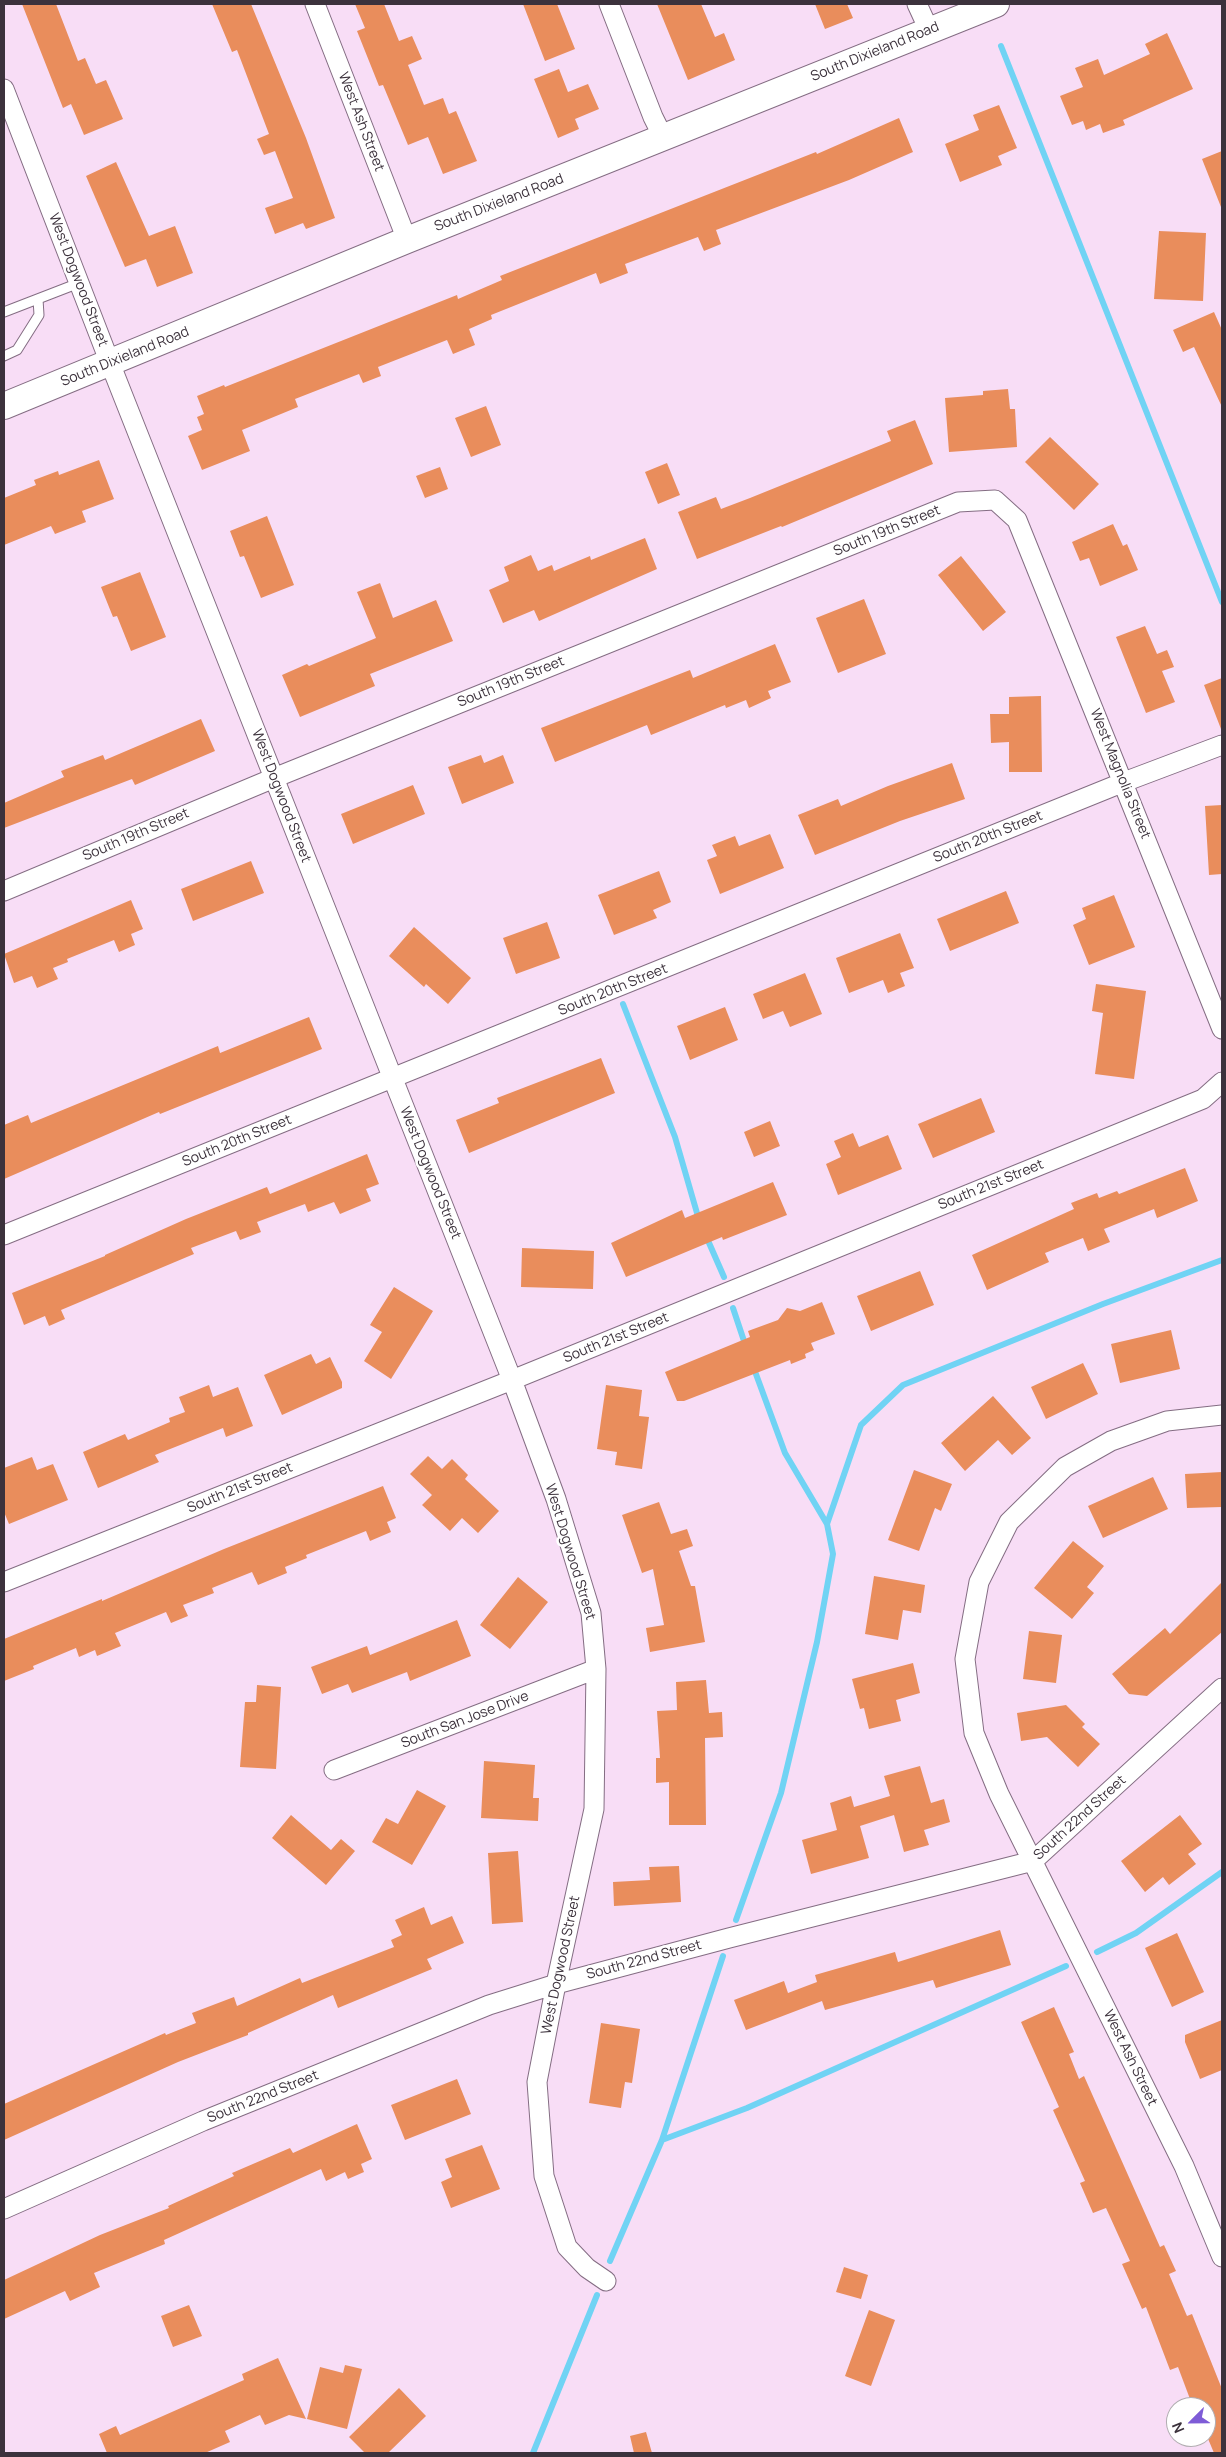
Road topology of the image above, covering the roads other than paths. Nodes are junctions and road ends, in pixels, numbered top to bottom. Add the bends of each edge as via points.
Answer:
1 (315, 4) edge
2 (609, 4) edge
3 (917, 4) edge
4 (996, 4) edge
5 (929, 30) junction
6 (4, 89) edge
7 (664, 139) junction
8 (407, 240) junction
9 (79, 283) junction
10 (38, 299) junction
11 (4, 312) edge
12 (4, 356) edge
13 (110, 364) junction
14 (4, 406) edge
15 (1017, 520) joint
16 (1222, 745) edge
17 (274, 778) junction
18 (1124, 782) junction
19 (4, 891) edge
20 (1222, 1029) edge
21 (392, 1079) junction
22 (1222, 1082) edge
23 (4, 1235) edge
24 (512, 1380) junction
25 (1222, 1415) edge
26 (4, 1582) edge
27 (596, 1669) junction
28 (1222, 1688) edge
29 (334, 1770) dead end
30 (1033, 1861) junction
31 (556, 1984) junction
32 (4, 2209) edge
33 (1222, 2257) edge
34 (606, 2281) dead end

1 - 8 street, West Ash Street
2 - 7 street
3 - 5 street
4 - 5 main road, South Dixieland Road
5 - 7 main road, South Dixieland Road
6 - 9 street, West Dogwood Street
7 - 8 main road, South Dixieland Road
8 - 13 main road, South Dixieland Road
9 - 10 lane
9 - 13 street, West Dogwood Street
10 - 11 lane
10 - 12 lane via 39,315 17,350
13 - 14 main road, South Dixieland Road
13 - 17 street, West Dogwood Street
15 - 17 street, South 19th Street via 995,500 958,502
15 - 18 street, West Magnolia Street
16 - 18 street, South 20th Street
17 - 19 street, South 19th Street
17 - 21 street, West Dogwood Street
18 - 20 street, West Magnolia Street
18 - 21 street, South 20th Street
21 - 23 street, South 20th Street
21 - 24 street, West Dogwood Street
22 - 24 street, South 21st Street via 1203,1099
24 - 26 street, South 21st Street
24 - 27 street, West Dogwood Street via 556,1498 591,1613
25 - 30 street, West Ash Street via 1167,1421 1111,1441 1065,1467 1009,1522 979,1582 965,1659 974,1733 999,1794
27 - 29 street, South San Jose Drive
27 - 31 street, West Dogwood Street via 594,1809
28 - 30 street, South 22nd Street
30 - 31 street, South 22nd Street
30 - 33 street, West Ash Street via 1184,2166
31 - 32 street, South 22nd Street via 489,2006 203,2121
31 - 34 street, West Dogwood Street via 537,2082 544,2176 567,2247 587,2268

